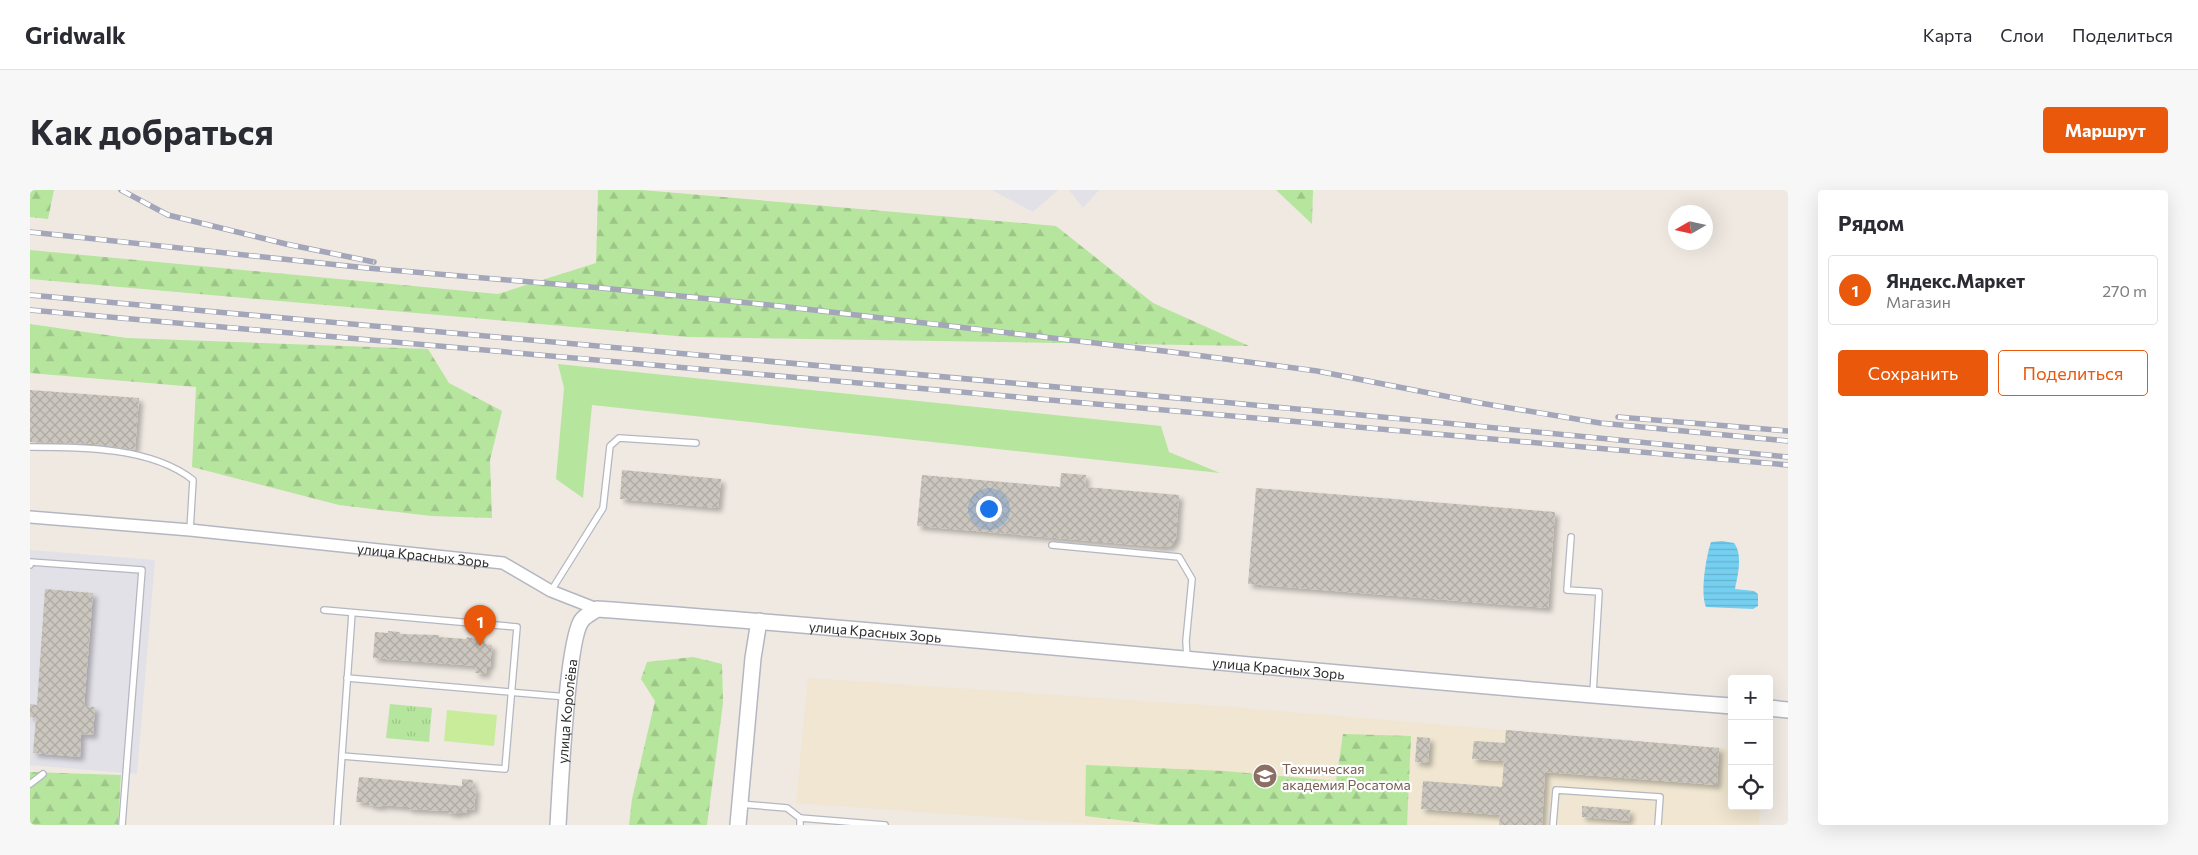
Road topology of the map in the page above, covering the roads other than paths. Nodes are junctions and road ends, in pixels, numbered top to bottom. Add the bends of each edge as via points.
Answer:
1 (696, 443) dead end
2 (30, 447) edge
3 (30, 517) edge
4 (190, 530) junction
5 (1571, 537) dead end
6 (1052, 545) dead end
7 (30, 565) edge
8 (551, 591) junction
9 (597, 609) junction
10 (324, 610) dead end
11 (352, 613) junction
12 (759, 621) junction
13 (1187, 660) junction
14 (347, 678) junction
15 (512, 692) junction
16 (1593, 695) junction
17 (568, 698) junction
18 (1728, 706) edge
19 (1773, 708) edge
20 (1788, 710) edge
21 (342, 756) junction
22 (43, 774) dead end
23 (30, 784) edge
24 (740, 804) junction
25 (800, 822) edge
26 (122, 825) edge
27 (337, 825) edge
28 (558, 825) edge
29 (738, 825) edge
30 (885, 825) edge
31 (1554, 825) edge
32 (1658, 825) edge

1 - 8 lane via 619,438 610,446 603,508
2 - 4 lane via 114,449 179,469 193,480
3 - 4 street, улица Красных Зорь
4 - 8 street, улица Красных Зорь via 503,563
5 - 16 lane via 1567,590 1599,592
6 - 13 lane via 1180,557 1192,579
7 - 26 lane via 30,562 142,570
8 - 9 street, улица Красных Зорь
9 - 12 street, улица Красных Зорь
9 - 17 street, улица Королёва via 581,620 574,644
10 - 11 lane
11 - 14 lane
11 - 15 lane via 517,627
12 - 13 street, улица Красных Зорь
12 - 24 street
13 - 16 street, улица Красных Зорь
14 - 15 lane
14 - 21 lane
15 - 17 lane
15 - 21 lane via 505,769
16 - 18 street, улица Красных Зорь
17 - 28 street, улица Королёва
19 - 20 street
21 - 27 lane
22 - 23 lane
24 - 25 lane via 787,808
24 - 29 street
25 - 30 lane
31 - 32 lane via 1556,790 1660,797

